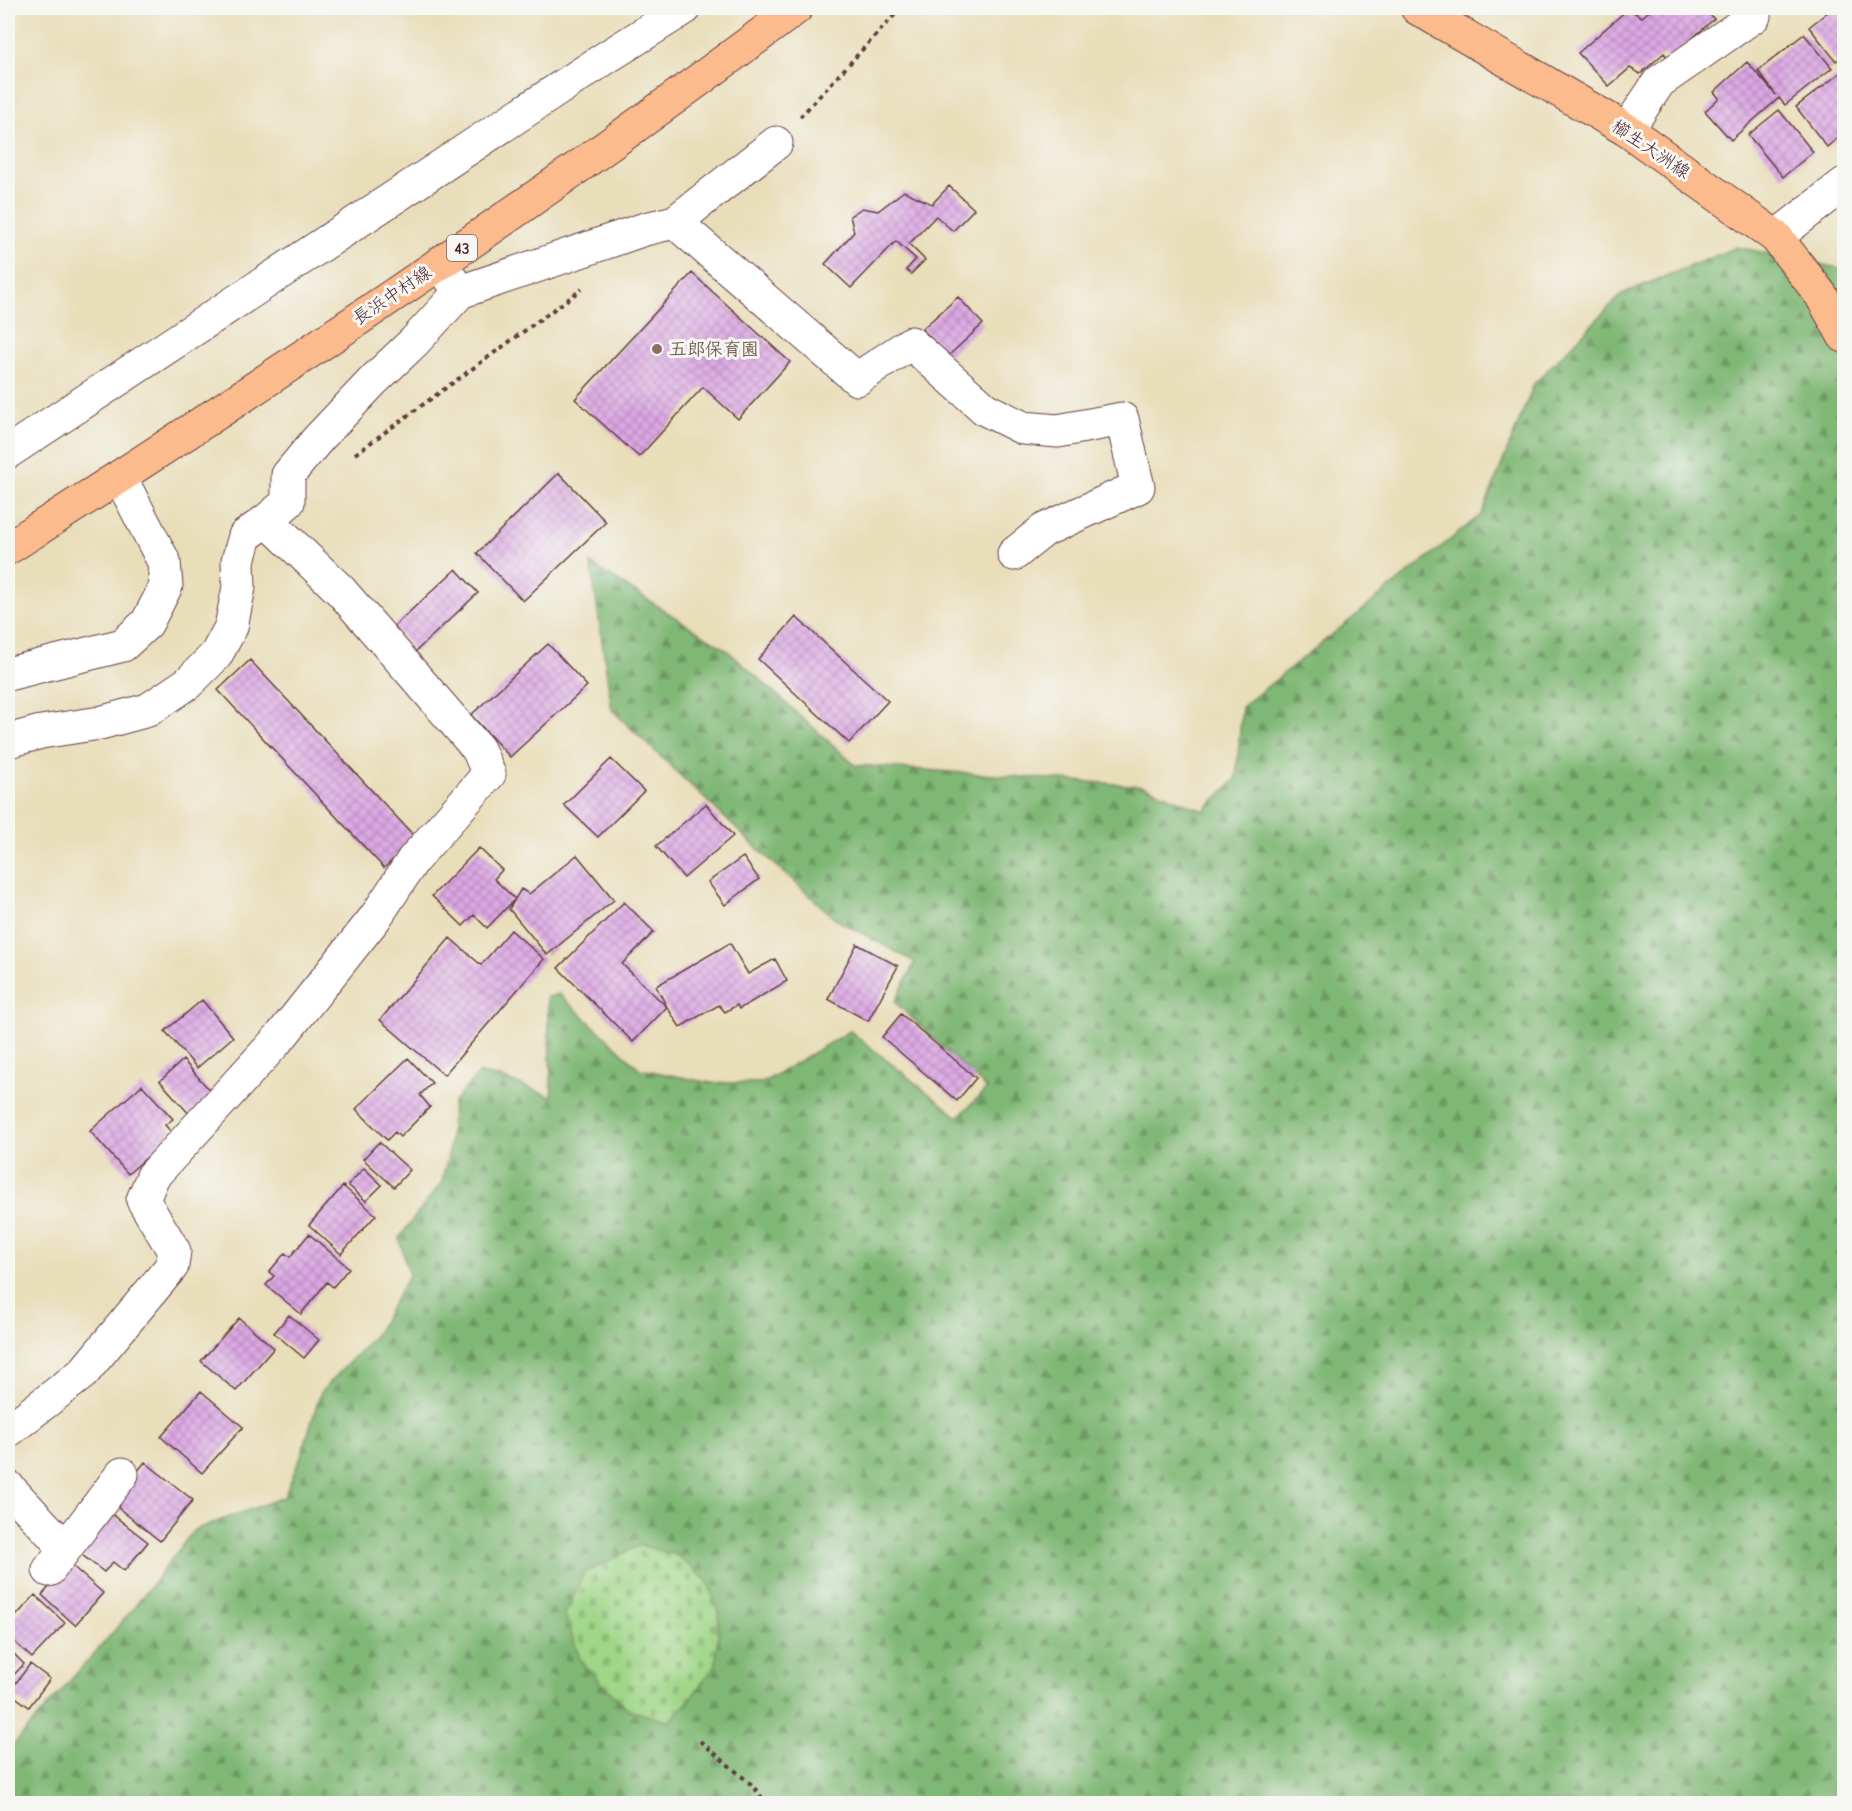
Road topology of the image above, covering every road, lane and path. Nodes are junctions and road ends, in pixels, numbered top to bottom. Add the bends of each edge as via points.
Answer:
1 (685, 8) edge
2 (796, 8) edge
3 (901, 8) edge
4 (1417, 8) edge
5 (1756, 10) edge
6 (1627, 130) junction
7 (776, 143) joint
8 (1845, 184) edge
9 (675, 222) junction
10 (1776, 237) junction
11 (440, 263) junction
12 (588, 285) dead end
13 (460, 292) junction
14 (1845, 336) edge
15 (8, 452) edge
16 (346, 460) dead end
17 (120, 477) junction
18 (267, 520) junction
19 (8, 548) edge
20 (1014, 554) dead end
21 (8, 674) edge
22 (8, 741) edge
23 (8, 1431) edge
24 (122, 1474) dead end
25 (8, 1487) edge
26 (700, 1741) dead end
27 (767, 1803) edge

1 - 15 street
2 - 11 main road, 長浜中村線 / 43 via 684,93
3 - 7 path
4 - 6 main road, 櫛生大洲線
5 - 6 street via 1659,82
6 - 10 main road, 櫛生大洲線
7 - 9 street
8 - 10 street
9 - 13 street
9 - 20 street via 857,379 910,343 985,409 1023,428 1058,430 1122,419 1138,487 1044,531
10 - 14 main road, 櫛生大洲線 via 1821,295
11 - 13 street
11 - 17 main road, 長浜中村線 / 43
12 - 16 path
13 - 18 street via 318,438 288,475 288,502
17 - 19 main road, 長浜中村線 / 43
17 - 21 street via 164,562 166,586 147,623 123,645
18 - 22 street via 245,536 238,561 239,586 231,627 216,655 188,683 148,710
18 - 23 street via 341,591 478,749 489,774 412,860 375,918 282,1035 153,1176 142,1200 174,1251 172,1266 82,1373
24 - 25 street via 57,1559
26 - 27 path via 752,1785

